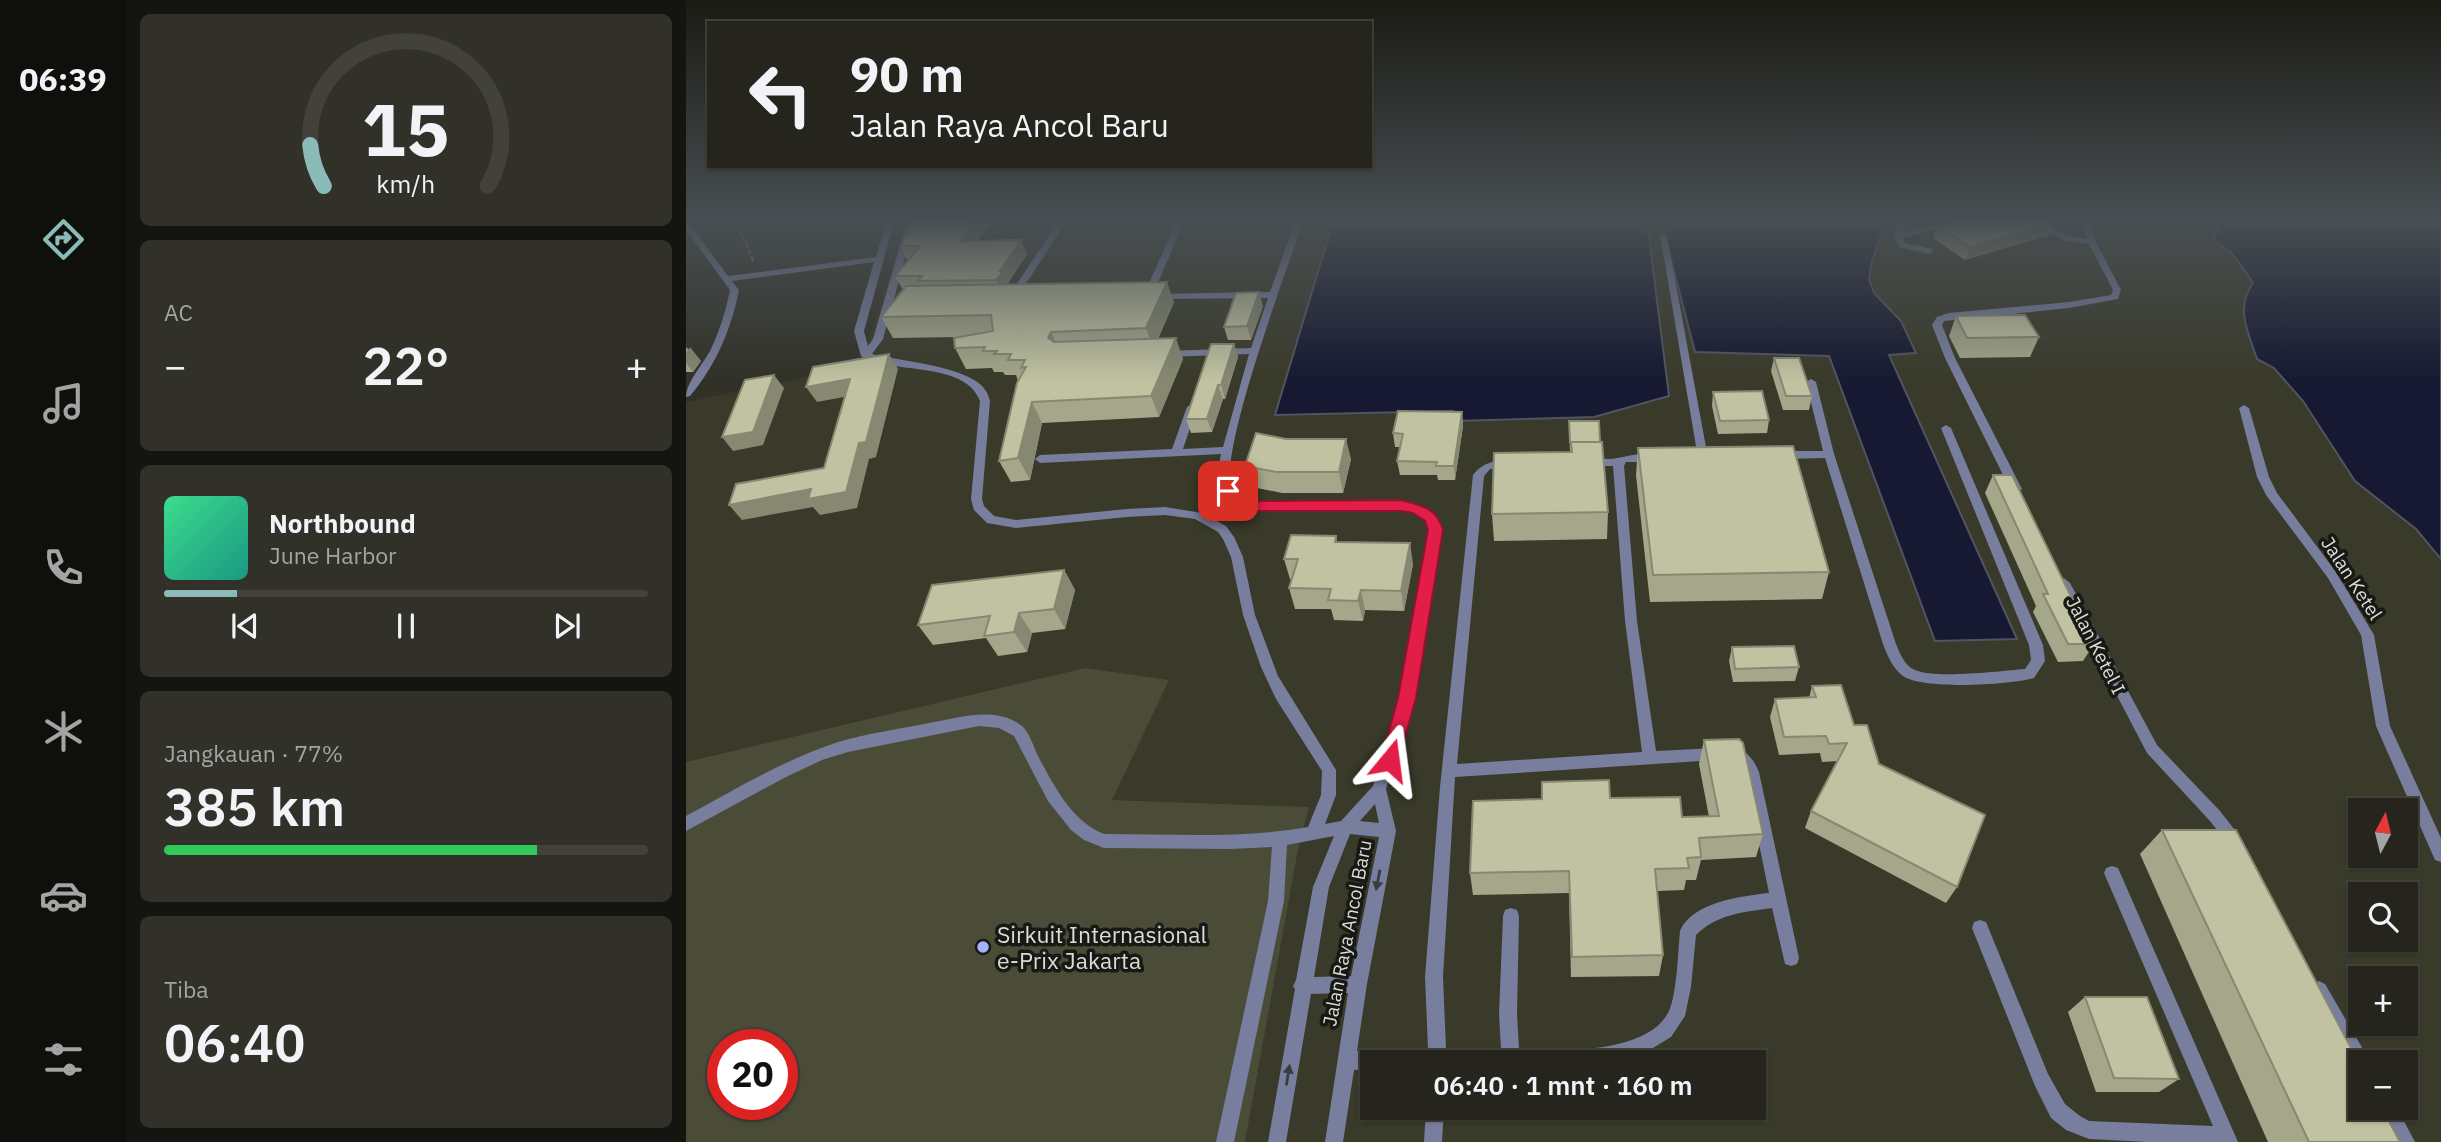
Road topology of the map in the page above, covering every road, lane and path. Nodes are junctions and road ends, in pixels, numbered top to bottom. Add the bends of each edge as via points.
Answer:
1 (723, 275) edge
2 (750, 275) edge
3 (875, 275) edge
4 (896, 275) edge
5 (1027, 275) edge
6 (1157, 275) edge
7 (1281, 275) edge
8 (1670, 275) edge
9 (2109, 275) edge
10 (725, 279) junction
11 (1274, 295) junction
12 (1134, 296) edge
13 (1148, 296) junction
14 (1024, 299) edge
15 (997, 300) edge
16 (1011, 300) junction
17 (1256, 351) junction
18 (1156, 354) edge
19 (866, 356) junction
20 (1811, 382) dead end
21 (686, 394) edge
22 (1196, 394) edge
23 (2244, 408) dead end
24 (1947, 428) dead end
25 (1228, 450) junction
26 (1176, 453) junction
27 (1829, 454) junction
28 (1770, 456) edge
29 (1663, 458) edge
30 (1703, 458) edge
31 (1040, 459) dead end
32 (1579, 462) edge
33 (1619, 462) junction
34 (1526, 463) edge
35 (2025, 507) edge
36 (2056, 567) edge
37 (1650, 758) junction
38 (1449, 771) junction
39 (1379, 789) junction
40 (686, 824) edge
41 (1345, 827) junction
42 (1388, 831) junction
43 (1312, 833) junction
44 (1280, 839) junction
45 (2241, 851) edge
46 (2441, 855) edge
47 (2112, 873) dead end
48 (1777, 900) junction
49 (1511, 916) dead end
50 (1980, 928) dead end
51 (1791, 958) dead end
52 (2314, 979) edge
53 (1357, 984) junction
54 (1302, 986) junction
55 (1437, 1050) edge
56 (1510, 1050) edge
57 (1619, 1050) edge
58 (2354, 1050) edge
59 (1345, 1061) junction
60 (1360, 1061) edge
61 (1434, 1120) edge
62 (2394, 1120) edge
63 (2228, 1139) edge
64 (1225, 1142) edge
65 (1276, 1142) edge
66 (1334, 1142) edge
67 (1433, 1142) edge
68 (2406, 1142) edge

1 - 10 lane
2 - 10 lane
3 - 19 lane via 859,331
4 - 19 lane via 878,339
5 - 16 lane
6 - 13 lane
7 - 11 lane, Jalan Raya Ancol Baru
8 - 30 lane
9 - 35 lane via 2117,290 2115,297 1949,316 1937,325
10 - 21 lane via 735,290 721,339
11 - 13 lane
11 - 17 lane, Jalan Raya Ancol Baru
12 - 13 lane
14 - 16 lane
15 - 16 lane
17 - 18 lane via 1208,358
17 - 25 lane, Jalan Raya Ancol Baru
19 - 43 lane via 953,373 981,390 985,401 977,491 978,508 985,517 999,523 1026,524 1139,510 1187,512 1223,530 1274,682 1329,770 1329,798
20 - 27 lane
22 - 26 lane
23 - 46 lane, Jalan Ketel via 2272,495 2332,575 2367,635 2383,726
24 - 27 lane via 2036,645 2038,661 2029,674 1926,677 1902,666 1890,646
25 - 26 lane
25 - 39 lane, Jalan Raya Ancol Baru via 1224,483 1243,503 1401,506 1432,518 1435,530 1407,698
26 - 31 lane
27 - 28 lane
29 - 33 lane
32 - 33 lane
33 - 37 lane via 1631,621
34 - 38 lane via 1487,466 1479,475
36 - 45 lane, Jalan Ketel I via 2151,749 2215,816
37 - 38 lane
37 - 48 lane via 1740,755 1752,772
38 - 55 lane via 1434,977
39 - 41 lane
39 - 42 lane, Jalan Raya Ancol Baru
40 - 44 lane via 835,750 982,720 1009,724 1019,732 1054,799 1092,838
41 - 42 lane
41 - 43 lane
41 - 54 lane via 1321,887
42 -> 53 lane, Jalan Raya Ancol Baru
43 - 44 lane
44 - 64 lane via 1276,901
47 - 63 lane
48 - 51 lane
48 - 57 lane via 1716,910 1698,920 1688,930 1676,1017 1658,1037
49 - 56 lane
50 - 63 lane via 2041,1080 2058,1111 2073,1124 2089,1130
52 - 58 lane
53 - 54 lane
53 - 59 lane, Jalan Raya Ancol Baru
65 -> 54 lane
59 - 60 lane
59 - 66 lane, Jalan Raya Ancol Baru
61 - 67 lane
62 - 68 lane

